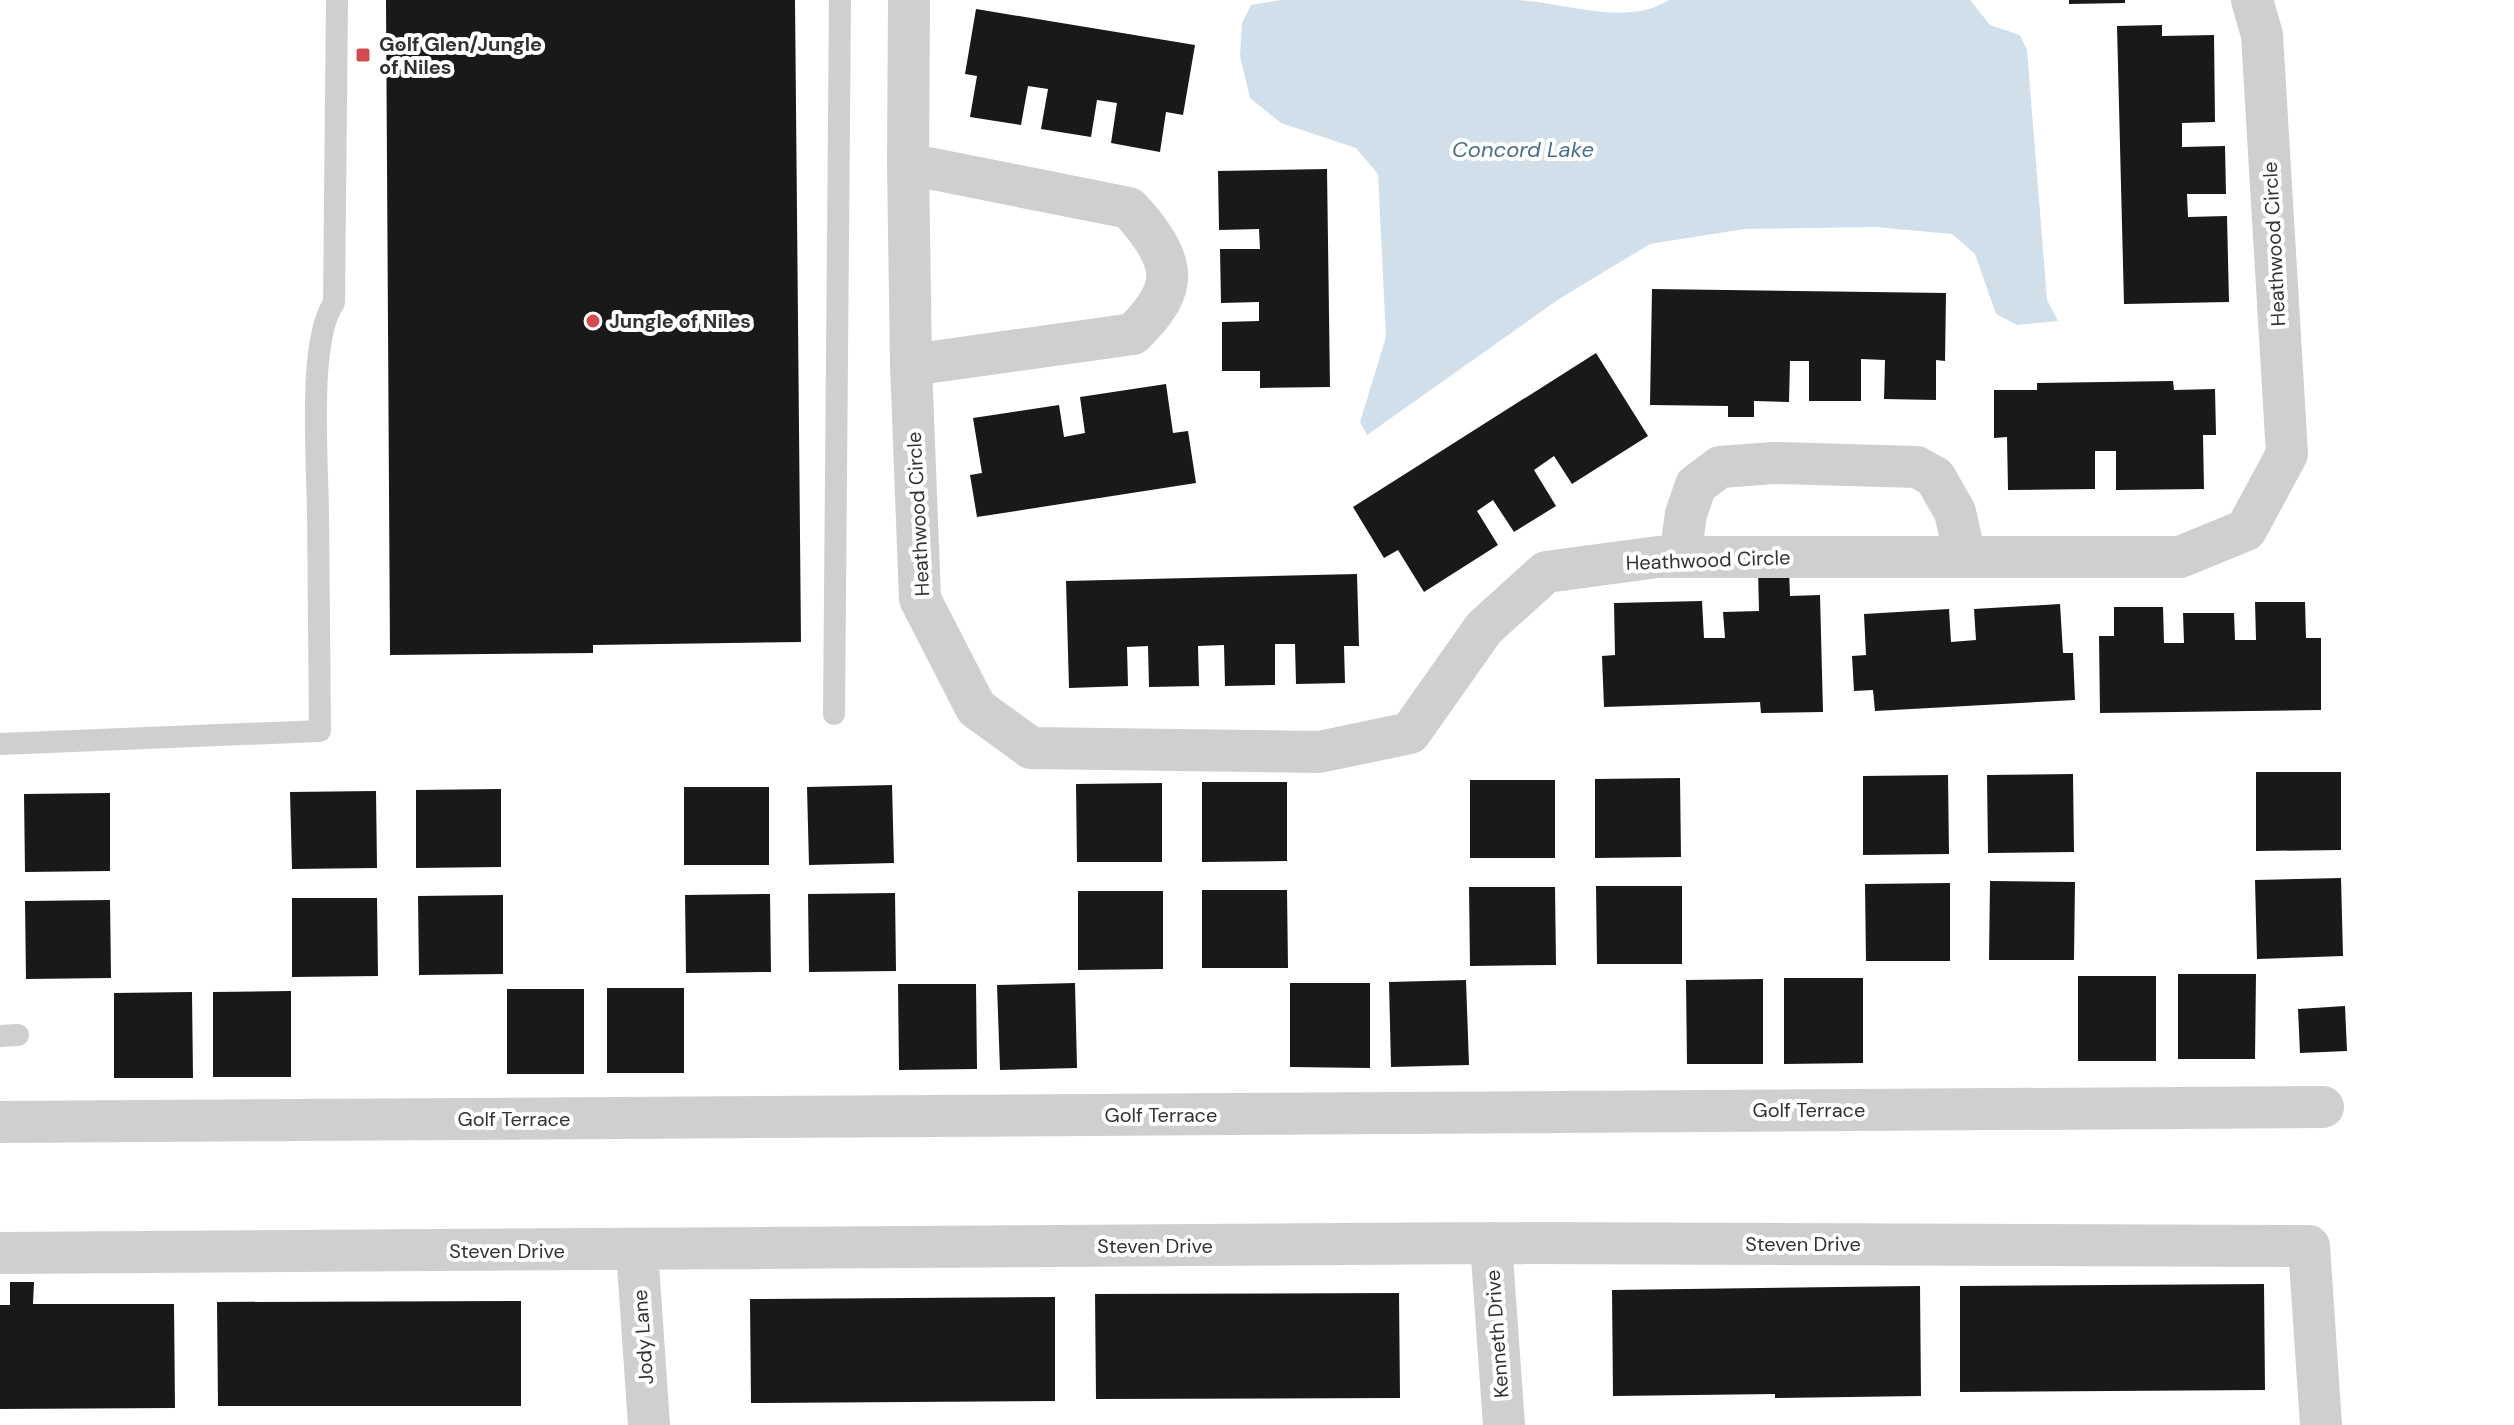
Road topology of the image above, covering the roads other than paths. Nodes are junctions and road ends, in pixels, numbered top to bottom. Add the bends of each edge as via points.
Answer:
1 (337, 0) edge
2 (840, 0) edge
3 (909, 0) edge
4 (2252, 0) edge
5 (908, 164) junction
6 (911, 365) junction
7 (1680, 557) junction
8 (1965, 557) junction
9 (834, 714) dead end
10 (0, 744) edge
11 (2323, 1107) dead end
12 (0, 1122) edge
13 (1491, 1243) junction
14 (637, 1250) junction
15 (0, 1253) edge
16 (649, 1425) edge
17 (1504, 1425) edge
18 (2321, 1425) edge

1 - 10 lane via 334,303 323,330 317,408 320,731
2 - 9 lane
3 - 5 street, Heathwood Circle
4 - 8 street, Heathwood Circle via 2262,35 2287,454 2246,530 2180,557
5 - 6 street, Heathwood Circle
5 - 6 street via 1129,208 1149,230 1167,280 1154,312 1133,334
6 - 7 street, Heathwood Circle via 920,599 976,708 1031,748 1319,752 1410,733 1484,628 1546,572
7 - 8 street, Heathwood Circle
7 - 8 street via 1696,485 1720,467 1774,463 1917,467 1935,477 1955,512
11 - 12 street, Golf Terrace
13 - 14 street, Steven Drive
13 - 17 street, Kenneth Drive
13 - 18 street, Steven Drive via 2309,1246
14 - 15 street, Steven Drive
14 - 16 street, Jody Lane

